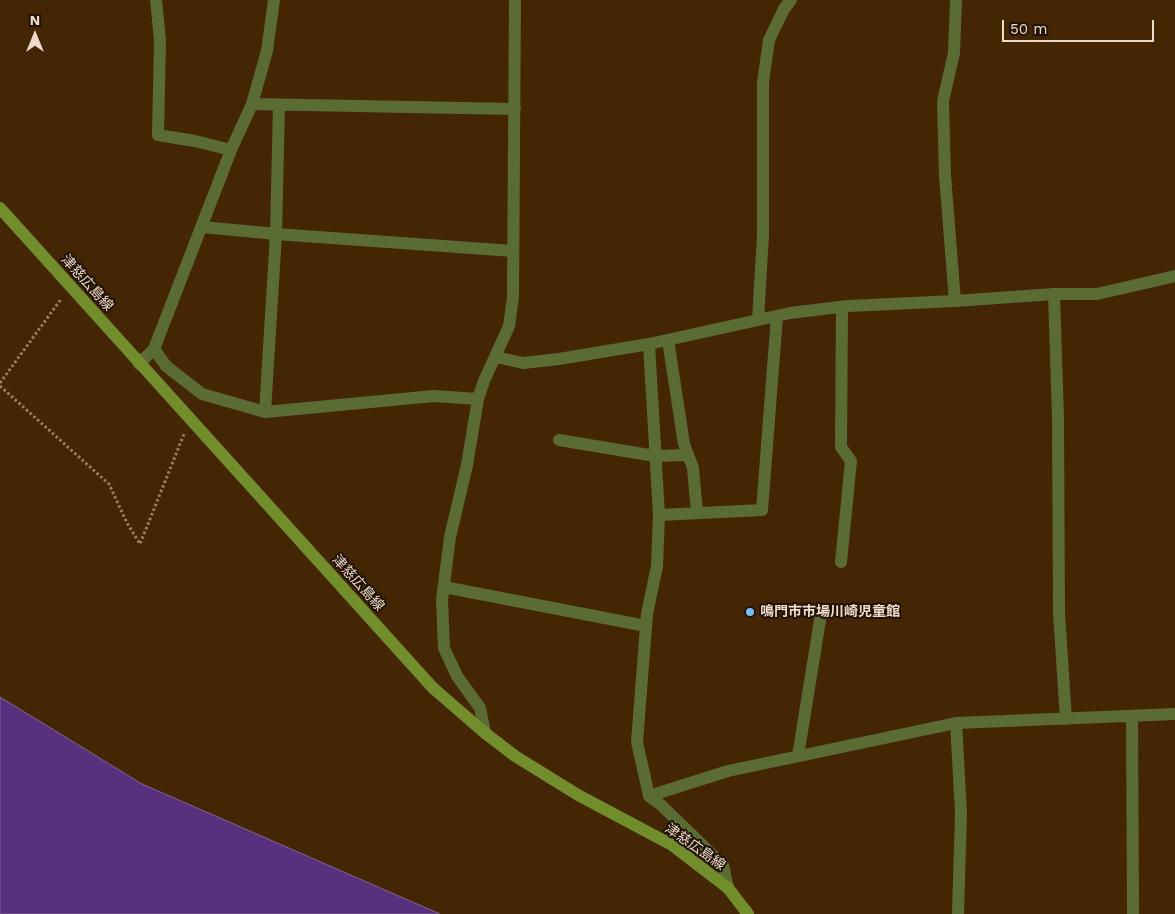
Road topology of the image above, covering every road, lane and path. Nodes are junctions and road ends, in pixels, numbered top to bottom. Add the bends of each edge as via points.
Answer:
1 (156, 0) edge
2 (274, 0) edge
3 (515, 0) edge
4 (791, 0) edge
5 (956, 0) edge
6 (252, 104) junction
7 (279, 105) junction
8 (515, 109) junction
9 (231, 150) junction
10 (0, 208) edge
11 (202, 227) junction
12 (276, 234) junction
13 (513, 251) junction
14 (1175, 276) edge
15 (70, 286) junction
16 (1054, 294) junction
17 (955, 302) junction
18 (842, 307) junction
19 (777, 316) junction
20 (758, 320) junction
21 (668, 340) junction
22 (649, 344) junction
23 (154, 349) junction
24 (496, 357) junction
25 (139, 364) junction
26 (0, 384) edge
27 (478, 398) junction
28 (265, 412) junction
29 (190, 420) junction
30 (559, 440) dead end
31 (688, 455) junction
32 (655, 456) junction
33 (697, 513) junction
34 (659, 516) junction
35 (841, 562) dead end
36 (444, 586) junction
37 (821, 614) dead end
38 (646, 626) junction
39 (1175, 714) edge
40 (1132, 717) junction
41 (1066, 719) junction
42 (956, 723) junction
43 (485, 733) junction
44 (798, 756) junction
45 (649, 796) junction
46 (728, 888) junction
47 (748, 914) edge
48 (958, 914) edge
49 (1133, 914) edge

1 - 9 street via 160,40 158,135
2 - 6 street via 267,51
3 - 8 street
4 - 20 street via 769,40 763,82 764,235
5 - 17 street via 954,53 943,101
6 - 7 street
6 - 9 street
7 - 8 street
7 - 12 street
8 - 13 street
9 - 11 street
10 - 15 main road, 津慈広島線
11 - 12 street
11 - 23 street
12 - 13 street
12 - 28 street
13 - 24 street via 509,326
14 - 16 street via 1097,294
15 - 25 main road, 津慈広島線
15 - 26 path
16 - 17 street
16 - 41 street via 1059,613
17 - 18 street
18 - 19 street
18 - 35 street via 841,447 851,461
19 - 20 street
19 - 33 street via 762,510
20 - 21 street
21 - 22 street
21 - 31 street
22 - 24 street via 523,363
22 - 32 street
23 - 25 street
23 - 28 street via 166,366 202,394
24 - 27 street
25 - 29 main road, 津慈広島線
26 - 29 path via 109,484 126,523 140,544
27 - 28 street via 434,396
27 - 36 street via 450,537
29 - 43 main road, 津慈広島線 via 433,688
30 - 32 street
31 - 32 street
31 - 33 street via 693,468
32 - 34 street
33 - 34 street
34 - 38 street via 657,566
36 - 38 street
36 - 43 street via 444,648 457,676 480,708
37 - 44 street
38 - 45 street via 636,742
39 - 40 street
40 - 41 street
40 - 49 street
41 - 42 street
42 - 44 street
42 - 48 street via 961,813
43 - 46 main road, 津慈広島線 via 578,795 672,845
44 - 45 street via 728,771
45 - 46 street via 723,865
46 - 47 main road, 津慈広島線

